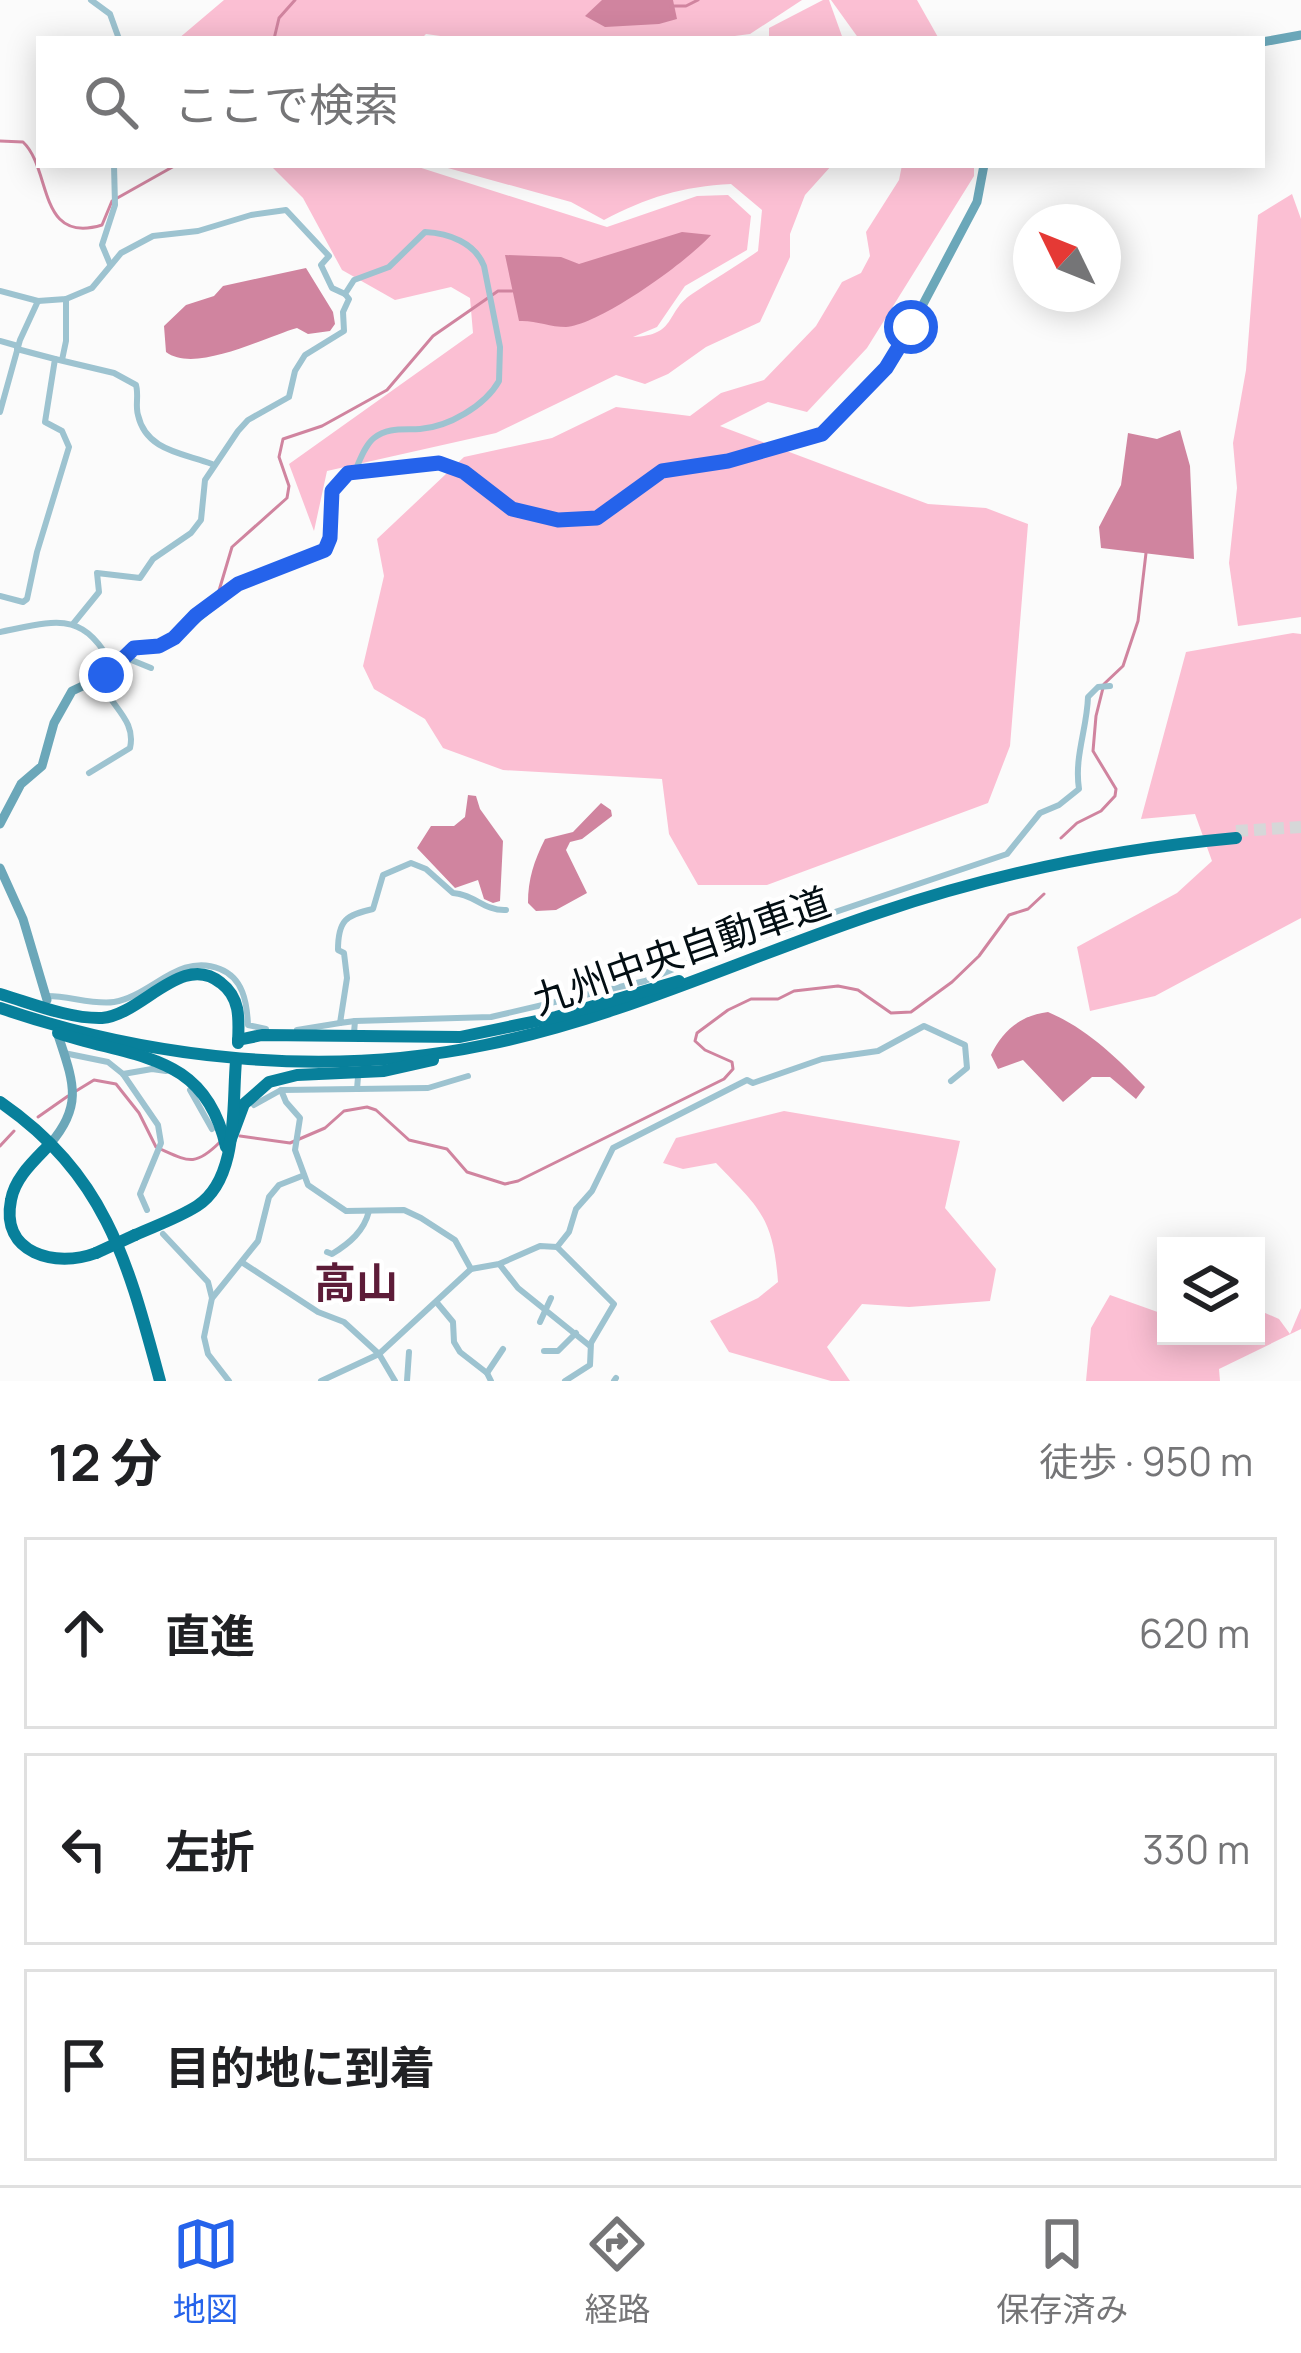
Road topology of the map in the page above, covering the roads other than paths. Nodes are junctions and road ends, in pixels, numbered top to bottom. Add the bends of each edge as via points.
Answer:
1 (91, 0) edge
2 (1301, 35) edge
3 (118, 36) edge
4 (1265, 41) edge
5 (114, 168) edge
6 (984, 168) edge
7 (110, 264) junction
8 (0, 291) edge
9 (345, 294) junction
10 (66, 299) junction
11 (38, 301) junction
12 (0, 341) edge
13 (17, 348) junction
14 (58, 359) junction
15 (0, 412) edge
16 (213, 464) junction
17 (355, 471) junction
18 (0, 596) edge
19 (73, 624) junction
20 (0, 632) edge
21 (124, 657) junction
22 (114, 668) junction
23 (151, 668) dead end
24 (100, 677) junction
25 (1110, 686) dead end
26 (89, 772) dead end
27 (0, 824) edge
28 (0, 868) edge
29 (506, 910) dead end
30 (691, 978) junction
31 (46, 998) joint
32 (0, 1004) edge
33 (610, 1014) junction
34 (355, 1021) junction
35 (340, 1023) junction
36 (354, 1033) dead end
37 (58, 1035) dead end
38 (64, 1053) junction
39 (236, 1061) dead end
40 (123, 1074) junction
41 (469, 1076) dead end
42 (358, 1077) dead end
43 (951, 1081) dead end
44 (281, 1090) junction
45 (357, 1090) junction
46 (0, 1102) edge
47 (254, 1105) dead end
48 (212, 1129) dead end
49 (50, 1144) junction
50 (228, 1150) junction
51 (302, 1176) junction
52 (147, 1210) dead end
53 (369, 1210) junction
54 (163, 1234) dead end
55 (557, 1247) junction
56 (327, 1252) dead end
57 (243, 1263) junction
58 (499, 1264) junction
59 (471, 1269) junction
60 (212, 1298) junction
61 (551, 1298) dead end
62 (437, 1303) junction
63 (547, 1313) junction
64 (540, 1322) dead end
65 (576, 1333) junction
66 (590, 1346) junction
67 (503, 1349) dead end
68 (544, 1351) dead end
69 (409, 1352) dead end
70 (379, 1354) junction
71 (345, 1377) edge
72 (489, 1377) edge
73 (160, 1381) edge
74 (229, 1381) edge
75 (321, 1381) edge
76 (395, 1381) edge
77 (407, 1381) edge
78 (565, 1381) edge

1 - 3 street via 110,14
2 - 4 street
5 - 7 street via 103,238
6 - 17 street via 977,202 899,348 822,434 662,471 583,520 512,509 444,464
7 - 9 street via 153,236 286,210 329,256 321,265
7 - 10 street via 94,286
8 - 11 street
9 - 16 street via 344,331 305,355 290,397 248,419
9 - 17 street via 425,232 439,233 481,257 500,347 499,381 486,397 446,423 376,436
10 - 11 street
10 - 14 street
11 - 13 street
12 - 13 street
13 - 14 street
13 - 15 street
14 - 16 street via 136,385 148,437
14 - 18 street via 45,422 66,435 69,452 27,599
16 - 19 street via 196,527 140,578 97,573 99,592
17 - 21 street via 332,491 325,550 238,584 169,642
19 - 20 street
19 - 22 street via 97,638
21 - 22 street
21 - 23 street
22 - 24 street
24 - 26 street via 133,738 130,748
24 - 27 street via 67,697 42,766 21,784
25 - 34 street via 1088,697 1075,764 1079,789 1040,813 1007,854 645,981 491,1017
28 - 31 street
29 - 35 street via 453,893 411,862 383,875 373,909 353,911 340,932
30 - 32 highway, 九州中央自動車道 via 523,1031 345,1054 180,1045
30 - 32 highway via 460,1037 262,1035 238,1043 233,994 200,974 102,1018
30 - 33 highway, 九州中央自動車道 via 941,886 1093,850 1236,835 1095,856 934,895
31 - 35 street via 111,1003 206,964 238,981 252,1028
32 - 33 highway, 九州中央自動車道 via 144,1045 318,1060 436,1054
32 - 50 highway via 181,1071 207,1096
33 - 50 highway via 384,1071 268,1082 244,1105
34 - 35 street
34 - 36 street
37 - 38 street
38 - 40 street via 108,1062
38 - 49 street via 74,1105
39 - 50 highway
40 - 48 street via 152,1069 176,1076
40 - 52 street via 158,1125 161,1143 140,1194
41 - 45 street via 428,1088
42 - 45 street
43 - 55 street via 967,1068 965,1045 924,1026 878,1051 747,1080 613,1148
44 - 45 street
44 - 47 street
44 - 51 street via 299,1114
46 - 49 highway
49 - 50 highway, bridge via 10,1201 16,1235 30,1251 59,1261 96,1253 200,1204 224,1174
49 - 73 highway via 86,1184 126,1260
51 - 53 street via 346,1211
51 - 57 street via 269,1197 265,1227
53 - 56 street via 365,1226
53 - 59 street via 422,1218 455,1240
54 - 60 street via 208,1282
55 - 58 street
55 - 66 street via 614,1304
57 - 60 street
57 - 70 street via 344,1322
58 - 59 street
58 - 63 street
59 - 62 street
60 - 74 street via 204,1337
61 - 63 street
62 - 70 street
62 - 72 street via 453,1322 460,1352
63 - 64 street
63 - 65 street
65 - 66 street
65 - 68 street via 558,1351
66 - 78 street via 590,1365
67 - 72 street
69 - 77 street
70 - 71 street
70 - 76 street
71 - 75 street

